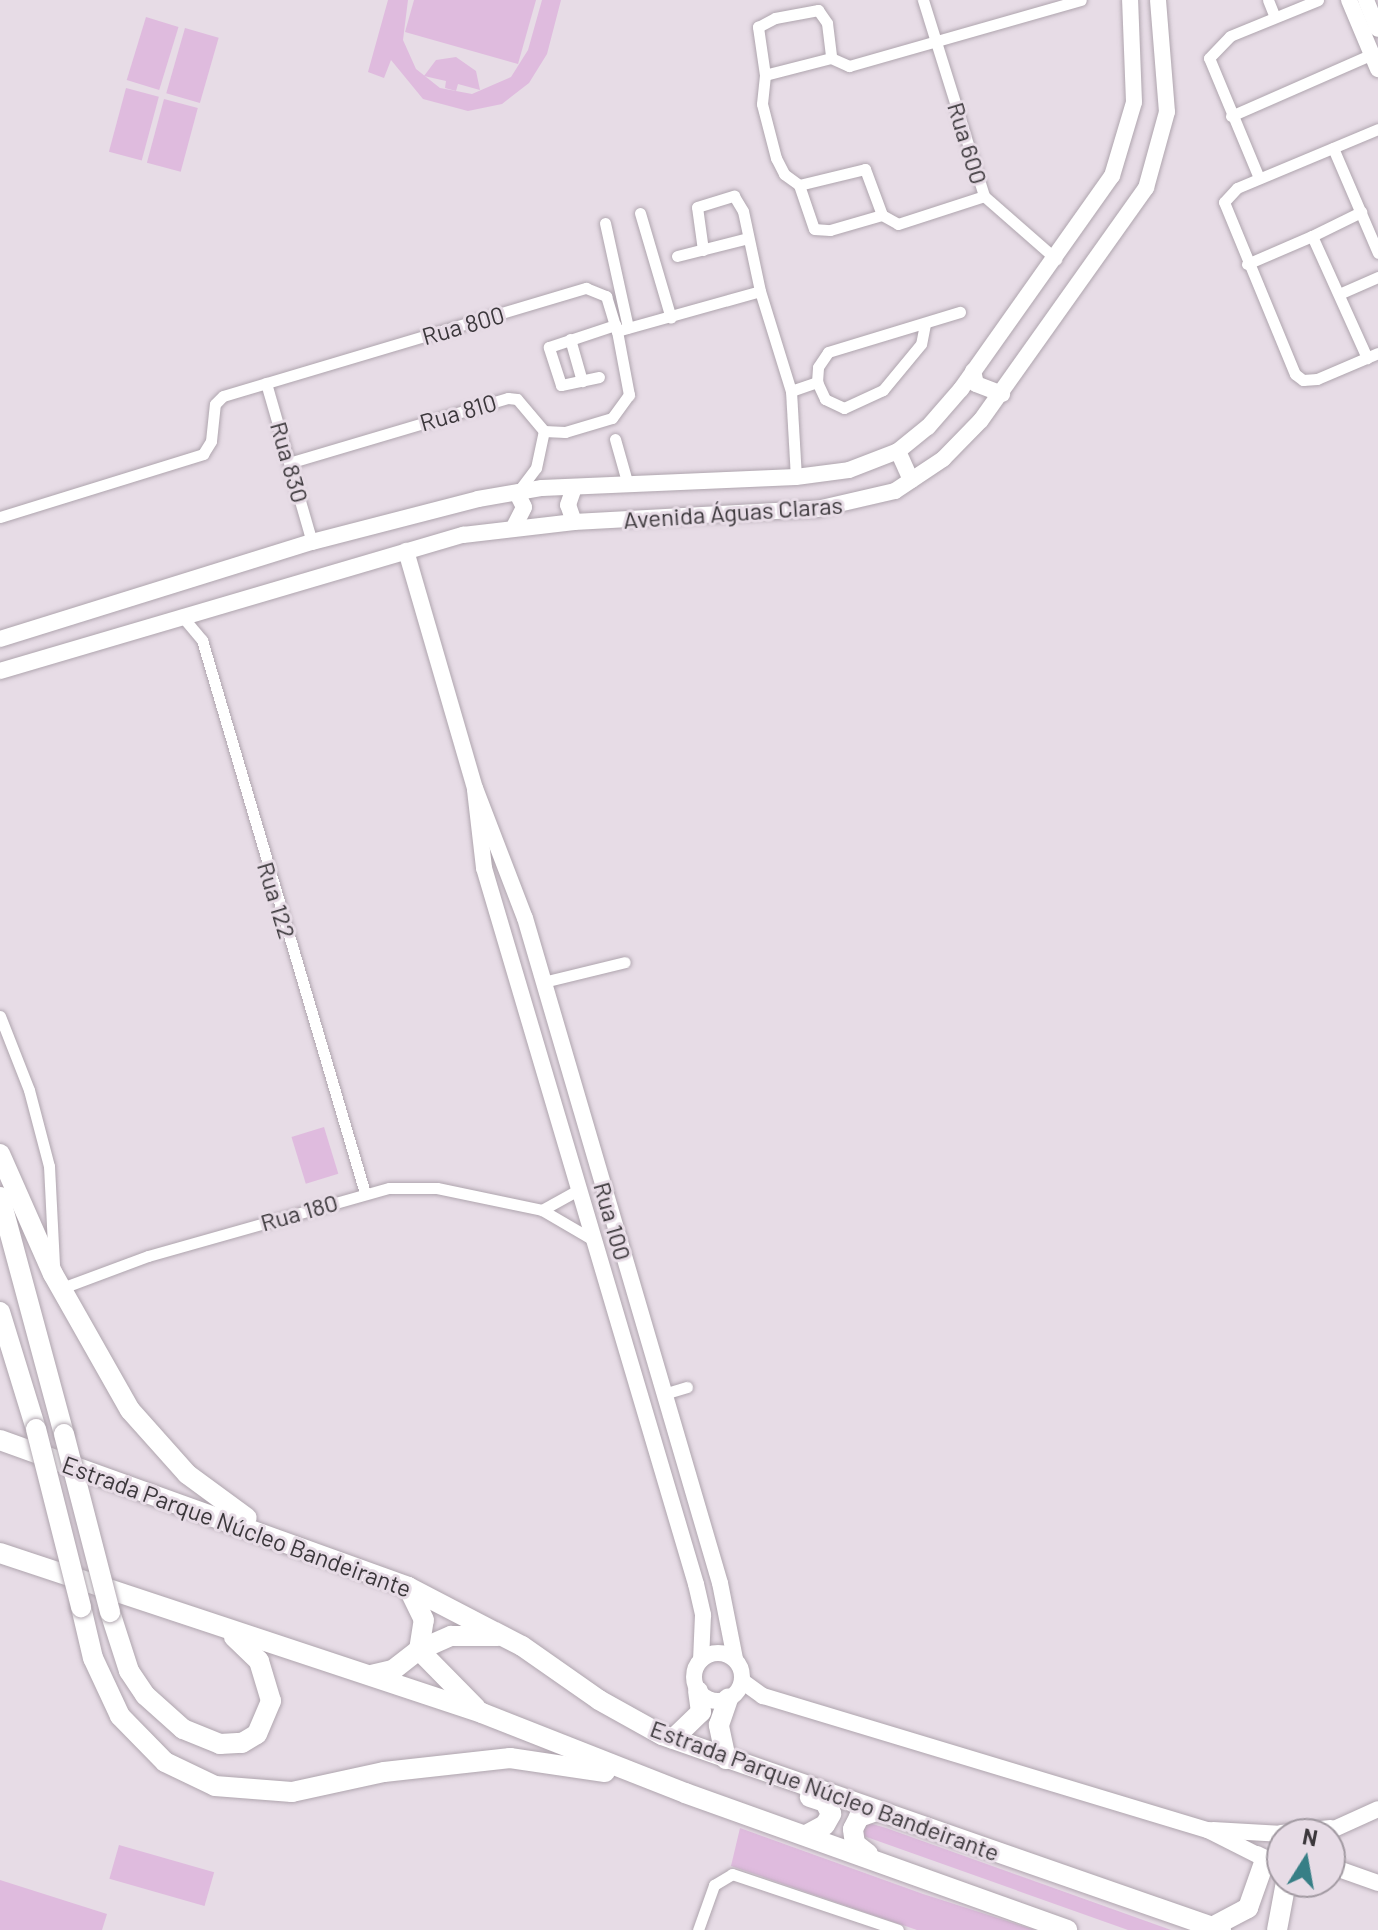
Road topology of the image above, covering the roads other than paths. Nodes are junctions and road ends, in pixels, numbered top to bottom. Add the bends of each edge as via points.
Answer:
1 (923, 0) edge
2 (1081, 0) edge
3 (1130, 0) edge
4 (1158, 0) edge
5 (1268, 0) edge
6 (1318, 0) edge
7 (1349, 0) edge
8 (1366, 0) edge
9 (1275, 17) junction
10 (1378, 29) edge
11 (937, 43) junction
12 (831, 58) junction
13 (1375, 62) edge
14 (765, 75) junction
15 (1231, 116) junction
16 (1378, 129) edge
17 (1333, 148) junction
18 (1259, 178) junction
19 (799, 185) junction
20 (984, 196) junction
21 (1361, 212) junction
22 (640, 213) dead end
23 (882, 215) junction
24 (605, 223) dead end
25 (1312, 236) junction
26 (748, 238) junction
27 (703, 250) junction
28 (1378, 253) edge
29 (677, 256) dead end
30 (1056, 259) junction
31 (1247, 264) junction
32 (1378, 277) edge
33 (760, 291) junction
34 (1339, 294) junction
35 (960, 312) dead end
36 (671, 318) junction
37 (925, 324) junction
38 (620, 328) junction
39 (570, 339) junction
40 (1372, 355) edge
41 (973, 371) junction
42 (599, 377) dead end
43 (582, 381) junction
44 (817, 382) junction
45 (266, 383) junction
46 (791, 391) junction
47 (1002, 394) junction
48 (544, 431) junction
49 (615, 439) dead end
50 (898, 451) junction
51 (292, 462) junction
52 (796, 477) junction
53 (911, 480) junction
54 (628, 485) junction
55 (574, 488) junction
56 (517, 493) junction
57 (0, 517) edge
58 (574, 522) junction
59 (514, 527) junction
60 (312, 542) junction
61 (406, 551) junction
62 (180, 615) junction
63 (1, 636) edge
64 (0, 671) edge
65 (475, 788) junction
66 (625, 962) dead end
67 (543, 982) junction
68 (0, 1016) edge
69 (555, 1021) junction
70 (528, 1028) junction
71 (0, 1154) edge
72 (576, 1191) junction
73 (365, 1193) junction
74 (0, 1197) edge
75 (542, 1210) junction
76 (590, 1238) junction
77 (627, 1268) junction
78 (602, 1274) junction
79 (58, 1281) junction
80 (0, 1312) edge
81 (687, 1387) dead end
82 (664, 1394) junction
83 (0, 1440) edge
84 (274, 1535) junction
85 (0, 1553) edge
86 (408, 1587) junction
87 (225, 1630) junction
88 (505, 1637) junction
89 (419, 1650) junction
90 (735, 1659) junction
91 (701, 1660) junction
92 (367, 1675) junction
93 (698, 1691) junction
94 (735, 1692) junction
95 (482, 1713) junction
96 (668, 1737) junction
97 (726, 1759) junction
98 (685, 1793) junction
99 (1378, 1809) edge
100 (876, 1811) junction
101 (1346, 1823) edge
102 (1208, 1830) junction
103 (1266, 1833) edge
104 (806, 1835) junction
105 (1266, 1840) edge
106 (872, 1856) junction
107 (1266, 1858) edge
108 (1266, 1859) edge
109 (1266, 1865) edge
110 (1346, 1872) edge
111 (1378, 1883) edge
112 (1283, 1898) edge
113 (1216, 1928) edge
114 (698, 1930) edge
115 (898, 1930) edge
116 (1067, 1930) edge
117 (1277, 1930) edge

1 - 11 street, Rua 600
2 - 11 street
3 - 30 street, Avenida Águas Claras via 1136,71 1124,151
4 - 47 street, Avenida Águas Claras via 1167,112 1146,188
5 - 9 street
6 - 9 street
7 - 13 street
8 - 10 street
9 - 15 street via 1230,36 1211,53
11 - 12 street via 854,66
11 - 20 street, Rua 600
12 - 14 street
12 - 14 street via 827,23 812,9 758,27
13 - 15 street
14 - 19 street via 762,104 776,158 784,174
15 - 18 street
16 - 17 street
17 - 18 street
17 - 21 street
18 - 31 street via 1237,188 1224,202
19 - 23 street via 817,230
19 - 23 street via 865,169
20 - 23 street via 898,224
20 - 30 street, Rua 600
21 - 25 street
21 - 28 street
22 - 36 street
24 - 38 street
25 - 31 street
25 - 34 street
26 - 27 street
26 - 27 street via 738,199 717,197 695,212
26 - 33 street
27 - 29 street
30 - 41 street, Avenida Águas Claras
31 - 40 street via 1299,378 1309,381
32 - 34 street
33 - 36 street
33 - 46 street
34 - 40 street
35 - 37 street
36 - 38 street
37 - 44 street via 828,352 818,367
37 - 44 street via 917,349 872,398 837,406 825,399
38 - 39 street
38 - 45 street, Rua 800 via 606,296 586,288
38 - 48 street via 629,385 626,405 612,418 592,425
39 - 43 street
39 - 43 street via 551,345 549,351 559,383
41 - 47 street via 980,387
41 - 50 street, Avenida Águas Claras via 928,427
42 - 43 street
44 - 46 street
45 - 51 street, Rua 830
45 - 57 street, Rua 800 via 219,399 210,446 203,454
46 - 52 street
47 - 53 street, Avenida Águas Claras via 957,447
48 - 51 street, Rua 810 via 517,399 508,398
48 - 56 street via 536,468
49 - 54 street
50 - 52 street, Avenida Águas Claras via 849,470
50 - 53 street
51 - 60 street, Rua 830
52 - 54 street, Avenida Águas Claras
53 - 58 street, Avenida Águas Claras via 869,500 817,509
54 - 55 street, Avenida Águas Claras
55 - 56 street, Avenida Águas Claras
55 - 58 street via 568,505
56 - 59 street via 524,507
56 - 60 street, Avenida Águas Claras
58 - 59 street, Avenida Águas Claras
59 - 61 street, Avenida Águas Claras
60 - 63 street, Avenida Águas Claras
61 - 62 street, Avenida Águas Claras
61 - 65 street, Rua 100
62 - 64 street, Avenida Águas Claras
62 - 73 street, Rua 122 via 202,640
65 - 67 street, Rua 100
65 - 70 street, Rua 100 via 484,868
66 - 67 street
67 - 69 street, Rua 100
68 - 79 street via 29,1090 49,1166
69 - 70 street
69 - 77 street, Rua 100
70 - 72 street, Rua 100
71 - 79 highway
72 - 75 street
72 - 76 street, Rua 100
73 - 75 street, Rua 180 via 437,1188
73 - 79 street, Rua 180
74 - 87 highway, bridge via 129,1671 145,1695 183,1729 234,1745 263,1727 271,1701 259,1661
75 - 76 street, Rua 180
76 - 78 street, Rua 100
77 - 78 street
77 - 82 street, Rua 100
78 - 91 street, Rua 100 via 696,1584 704,1626
79 - 84 highway via 112,1383 148,1435 187,1474
80 - 98 highway, bridge via 36,1429 93,1658 120,1716 165,1762 215,1786 292,1792 384,1772 510,1758 582,1767
81 - 82 street
82 - 90 street, Rua 100 via 720,1583
83 - 84 highway, Estrada Parque Núcleo Bandeirante
84 - 86 highway, Estrada Parque Núcleo Bandeirante
85 - 87 highway, Estrada Parque Núcleo Bandeirante
86 - 88 highway, Estrada Parque Núcleo Bandeirante
86 - 89 highway via 424,1620
87 - 92 highway, Estrada Parque Núcleo Bandeirante
88 - 89 highway via 451,1636
88 - 96 highway, Estrada Parque Núcleo Bandeirante
89 - 92 highway via 393,1670
89 - 95 highway via 440,1677
90 - 91 street via 722,1653
90 - 94 street
91 - 93 street via 694,1675
92 - 95 highway, Estrada Parque Núcleo Bandeirante
93 - 94 street via 711,1700
93 - 96 highway via 701,1712
94 - 97 highway via 719,1725
94 - 102 street via 763,1696
95 - 98 highway, Estrada Parque Núcleo Bandeirante
96 - 97 highway, Estrada Parque Núcleo Bandeirante
96 - 104 highway via 673,1746 825,1802 831,1810 829,1822
97 - 100 highway, Estrada Parque Núcleo Bandeirante
98 - 104 highway, Estrada Parque Núcleo Bandeirante
99 - 101 street
100 - 106 highway via 859,1817 853,1829 855,1844
100 - 113 highway, Estrada Parque Núcleo Bandeirante
102 - 103 street
102 - 108 street
104 - 106 highway, Estrada Parque Núcleo Bandeirante
105 - 107 street via 1256,1846
106 - 116 highway, Estrada Parque Núcleo Bandeirante
109 - 113 highway via 1248,1908
110 - 111 street
112 - 117 highway
114 - 115 street via 714,1885 732,1874

